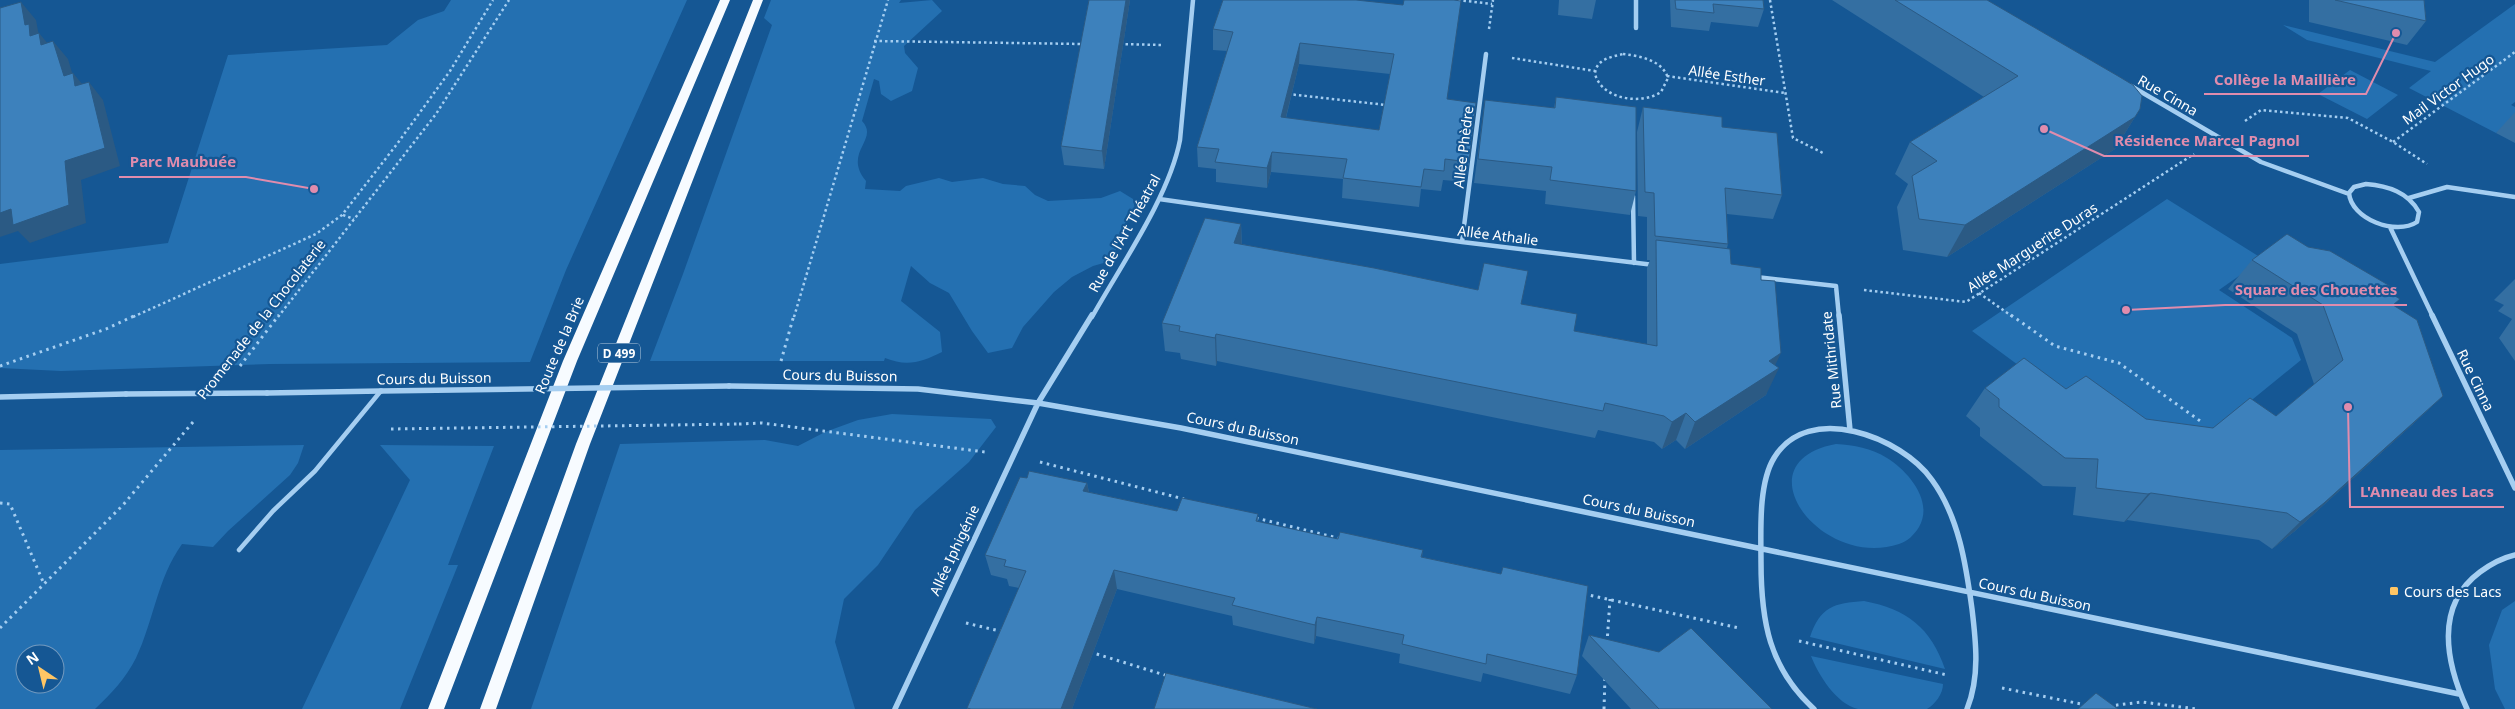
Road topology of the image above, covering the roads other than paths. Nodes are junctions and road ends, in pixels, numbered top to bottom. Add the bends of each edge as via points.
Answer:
1 (725, 0) edge
2 (758, 0) edge
3 (1193, 0) edge
4 (1636, 0) edge
5 (1636, 28) dead end
6 (1486, 54) road end
7 (2126, 84) edge
8 (1633, 188) edge
9 (2349, 194) junction
10 (2409, 198) junction
11 (2515, 198) edge
12 (1159, 199) junction
13 (2390, 227) junction
14 (1462, 242) junction
15 (1634, 263) junction
16 (1663, 266) edge
17 (1749, 276) edge
18 (381, 391) junction
19 (0, 397) edge
20 (1038, 403) junction
21 (1850, 430) junction
22 (2515, 488) edge
23 (1761, 548) junction
24 (239, 550) dead end
25 (2515, 555) edge
26 (1970, 594) junction
27 (2459, 694) junction
28 (436, 709) edge
29 (488, 709) edge
30 (895, 709) edge
31 (1814, 709) edge
32 (1967, 709) edge
33 (2467, 709) edge

1 - 28 highway, Route de la Brie / D 499 via 570,361
2 - 29 highway, D 499 via 583,444
3 - 12 street, Rue de l'Art Théatral via 1180,140 1176,161
4 - 5 street
6 - 14 street, Allée Phèdre
7 - 9 street, Rue Cinna via 2261,162
8 - 15 street
9 - 10 street via 2358,185 2366,184 2388,187
9 - 13 street via 2360,213
10 - 11 street via 2447,187
10 - 13 street via 2420,212 2417,224
12 - 14 street, Allée Athalie
12 - 20 street, Rue de l'Art Théatral via 1069,356
13 - 22 street, Rue Cinna
14 - 15 street, Allée Athalie
15 - 16 street, Allée Athalie
17 - 21 street, Rue Mithridate via 1836,286
18 - 19 street, Cours du Buisson, bridge
18 - 20 street, Cours du Buisson, bridge via 773,386 918,389
18 - 24 lane via 315,471 273,510
20 - 23 street, Cours du Buisson via 1181,428
20 - 30 street, Allée Iphigénie
21 - 23 street, Rue Mithridate via 1816,429 1789,439 1773,459 1766,484
21 - 26 street, Rue Mithridate via 1882,438 1910,456 1932,479 1952,514
23 - 26 street, Cours du Buisson
23 - 31 street, Rue Mithridate via 1761,587 1767,634 1777,666
25 - 27 street via 2506,556 2472,576 2451,606 2446,645
26 - 27 street, Cours du Buisson
26 - 32 street, Rue Mithridate via 1975,640 1974,682
27 - 33 street

